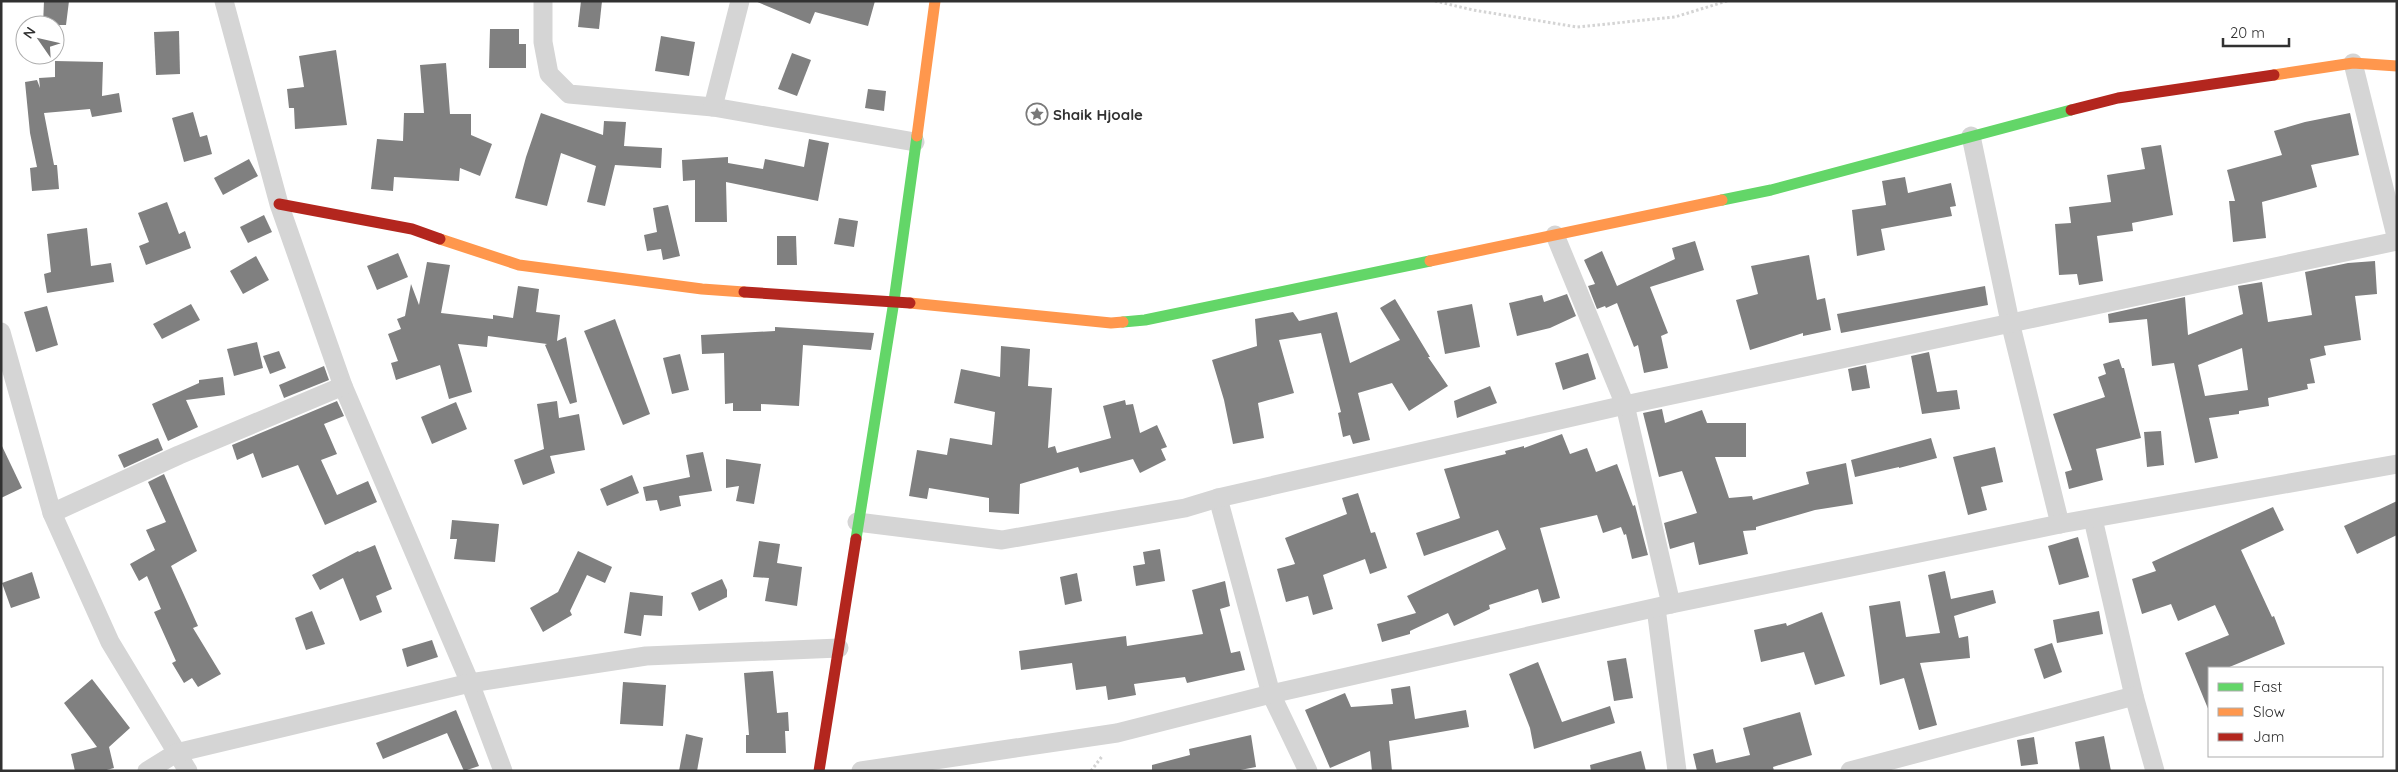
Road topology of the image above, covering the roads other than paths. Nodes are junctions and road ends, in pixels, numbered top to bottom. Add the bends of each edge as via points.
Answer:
1 (224, 1) edge
2 (543, 1) edge
3 (740, 1) edge
4 (935, 1) edge
5 (2353, 63) junction
6 (2397, 66) edge
7 (713, 107) junction
8 (1971, 136) junction
9 (915, 142) junction
10 (279, 204) junction
11 (1554, 235) junction
12 (2397, 241) edge
13 (894, 301) junction
14 (2010, 322) junction
15 (1, 332) edge
16 (343, 386) junction
17 (1625, 405) junction
18 (2397, 464) edge
19 (1218, 498) junction
20 (52, 513) junction
21 (2093, 519) junction
22 (857, 522) junction
23 (2060, 524) junction
24 (1663, 606) junction
25 (840, 648) junction
26 (470, 683) junction
27 (1271, 694) junction
28 (2134, 696) junction
29 (176, 753) junction
30 (147, 771) edge
31 (188, 771) edge
32 (503, 771) edge
33 (819, 771) edge
34 (861, 771) edge
35 (1308, 771) edge
36 (1677, 771) edge
37 (1850, 771) edge
38 (2155, 771) edge

1 - 10 street
2 - 7 street via 542,42 549,74 569,94
3 - 7 street
4 - 9 street
5 - 6 street
5 - 8 street via 2118,98
5 - 12 street
7 - 9 street
8 - 11 street via 1771,190
8 - 14 street
9 - 13 street
10 - 13 street via 412,229 519,265 702,289
10 - 16 street
11 - 13 street via 1145,320 1111,323
11 - 17 street
12 - 14 street
13 - 22 street
14 - 17 street
14 - 23 street
15 - 20 street
16 - 20 street
16 - 26 street
17 - 19 street
17 - 24 street
18 - 21 street
19 - 22 street via 1185,508 1002,540
19 - 27 street
20 - 29 street via 110,642
21 - 23 street
21 - 28 street
22 - 25 street
23 - 24 street
24 - 27 street
24 - 36 street
25 - 26 street via 646,656
25 - 33 street
26 - 29 street
26 - 32 street
27 - 34 street via 1117,733
27 - 35 street
28 - 37 street
28 - 38 street
29 - 30 street
29 - 31 street

